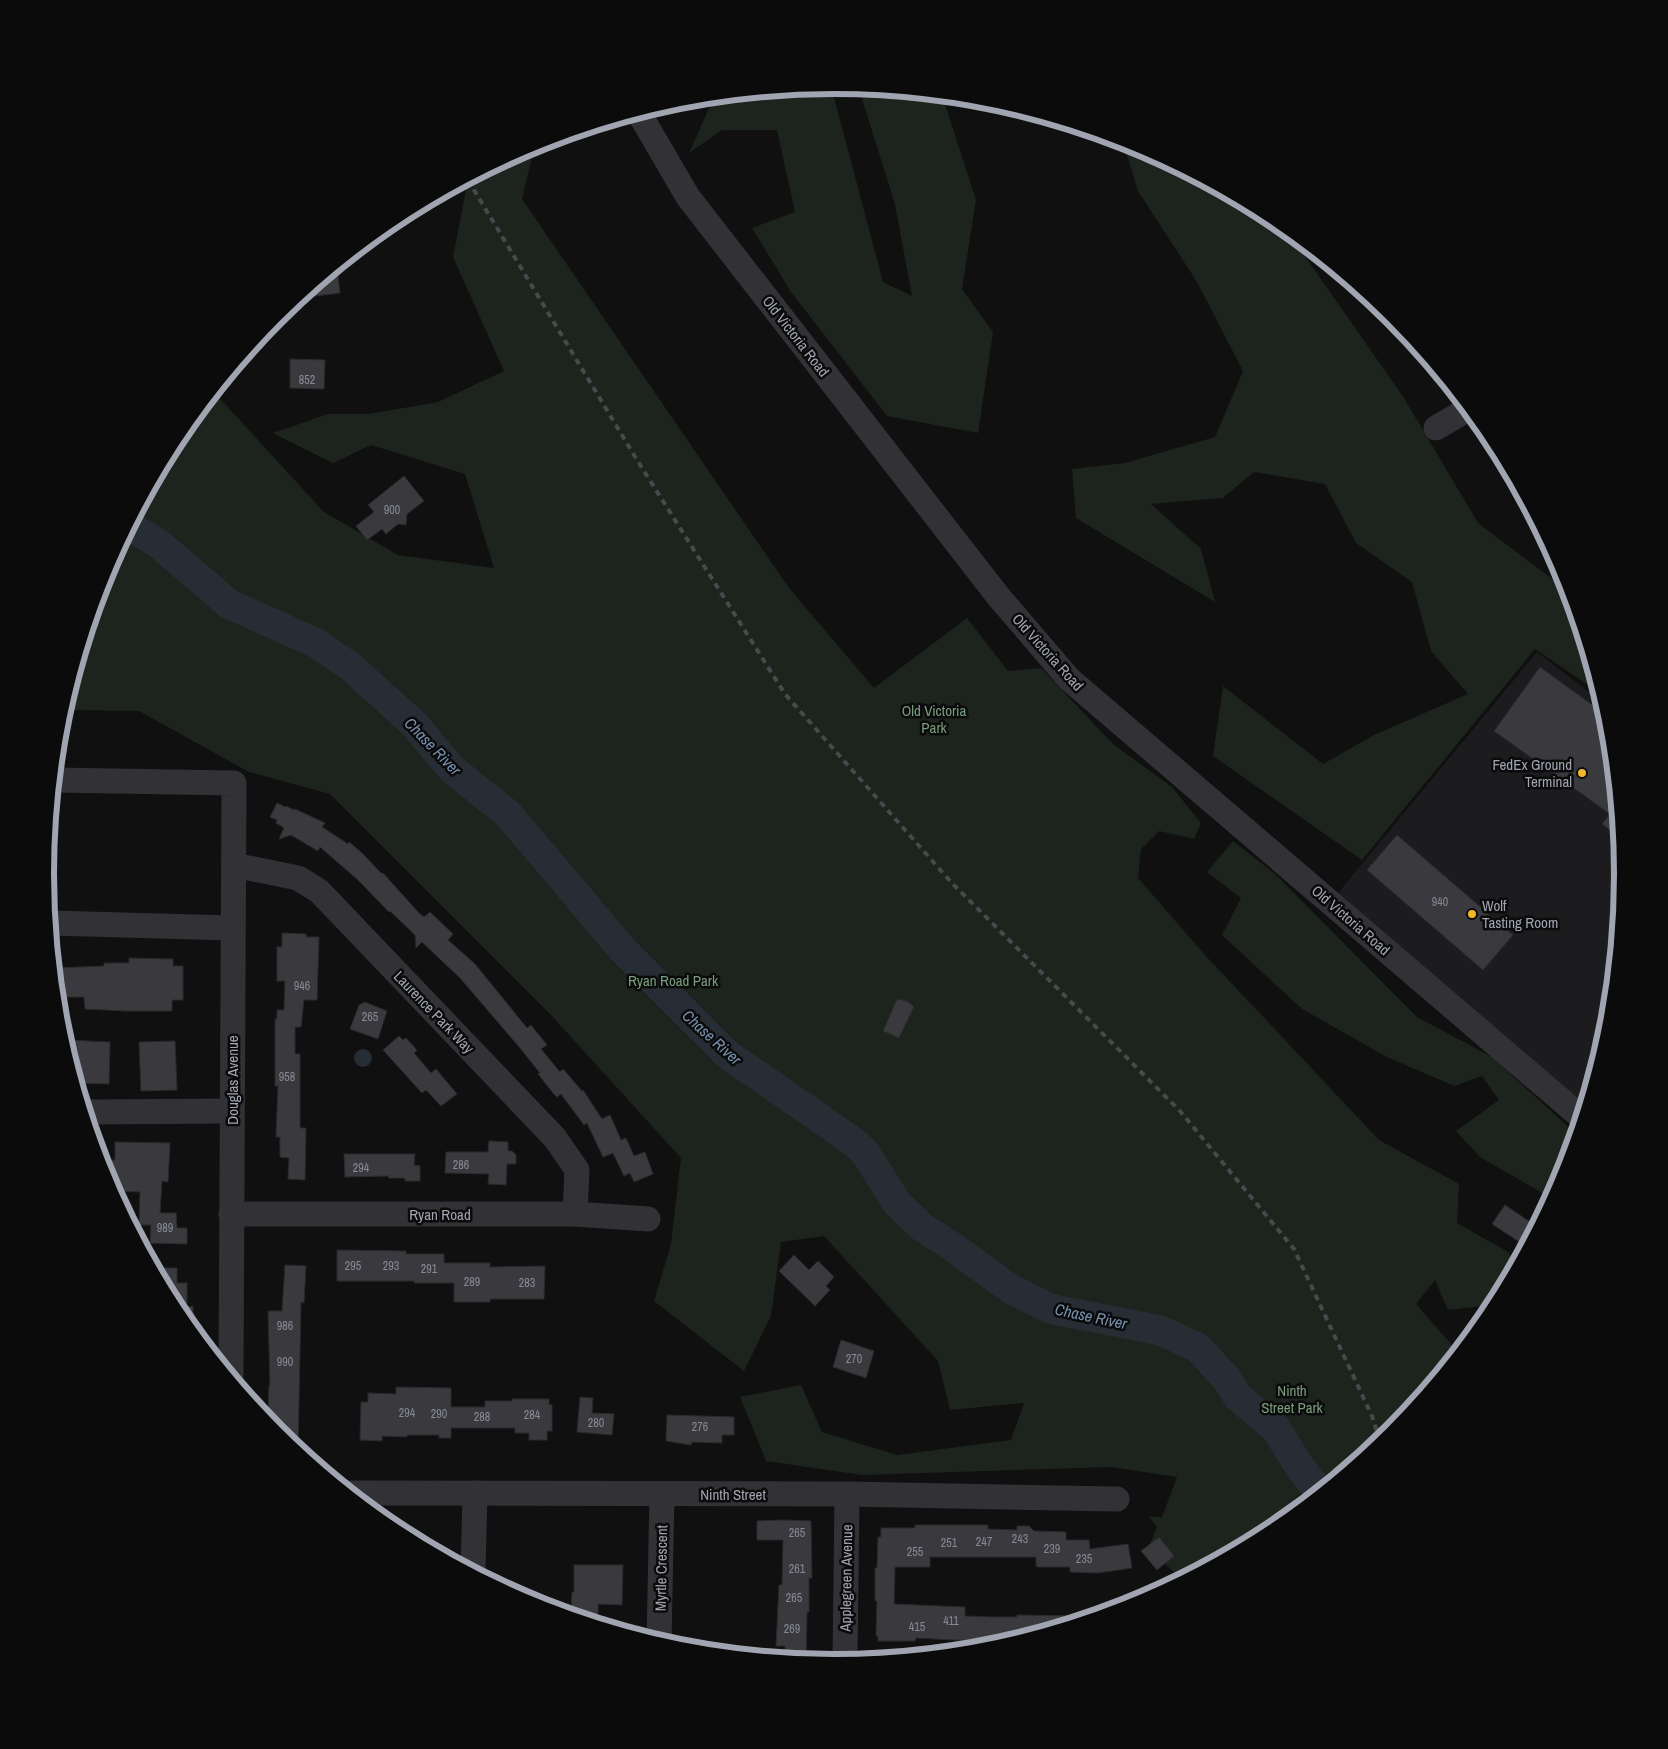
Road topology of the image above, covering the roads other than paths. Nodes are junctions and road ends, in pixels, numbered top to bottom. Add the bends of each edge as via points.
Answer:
1 (642, 119) edge
2 (1462, 412) edge
3 (1436, 428) dead end
4 (59, 780) edge
5 (234, 865) junction
6 (55, 923) edge
7 (233, 928) junction
8 (232, 1111) junction
9 (91, 1112) edge
10 (1577, 1113) edge
11 (231, 1214) junction
12 (575, 1214) junction
13 (648, 1219) dead end
14 (231, 1369) edge
15 (357, 1492) edge
16 (475, 1493) junction
17 (662, 1494) junction
18 (847, 1494) junction
19 (1117, 1499) dead end
20 (473, 1566) edge
21 (659, 1635) edge
22 (845, 1655) edge

1 - 10 street, Old Victoria Road via 688,196 998,596 1069,679
2 - 3 street
4 - 5 street, Douglas Avenue via 234,783
5 - 7 street, Douglas Avenue
5 - 12 street, Laurence Park Way via 298,878 319,891 555,1138 577,1170
6 - 7 street
7 - 8 street, Douglas Avenue
8 - 9 street
8 - 11 street, Douglas Avenue
11 - 12 street, Ryan Road
11 - 14 street, Douglas Avenue
12 - 13 street, Ryan Road
15 - 16 street, Ninth Street
16 - 17 street, Ninth Street
16 - 20 street
17 - 18 street, Ninth Street
17 - 21 street, Myrtle Crescent
18 - 19 street, Ninth Street
18 - 22 street, Applegreen Avenue

